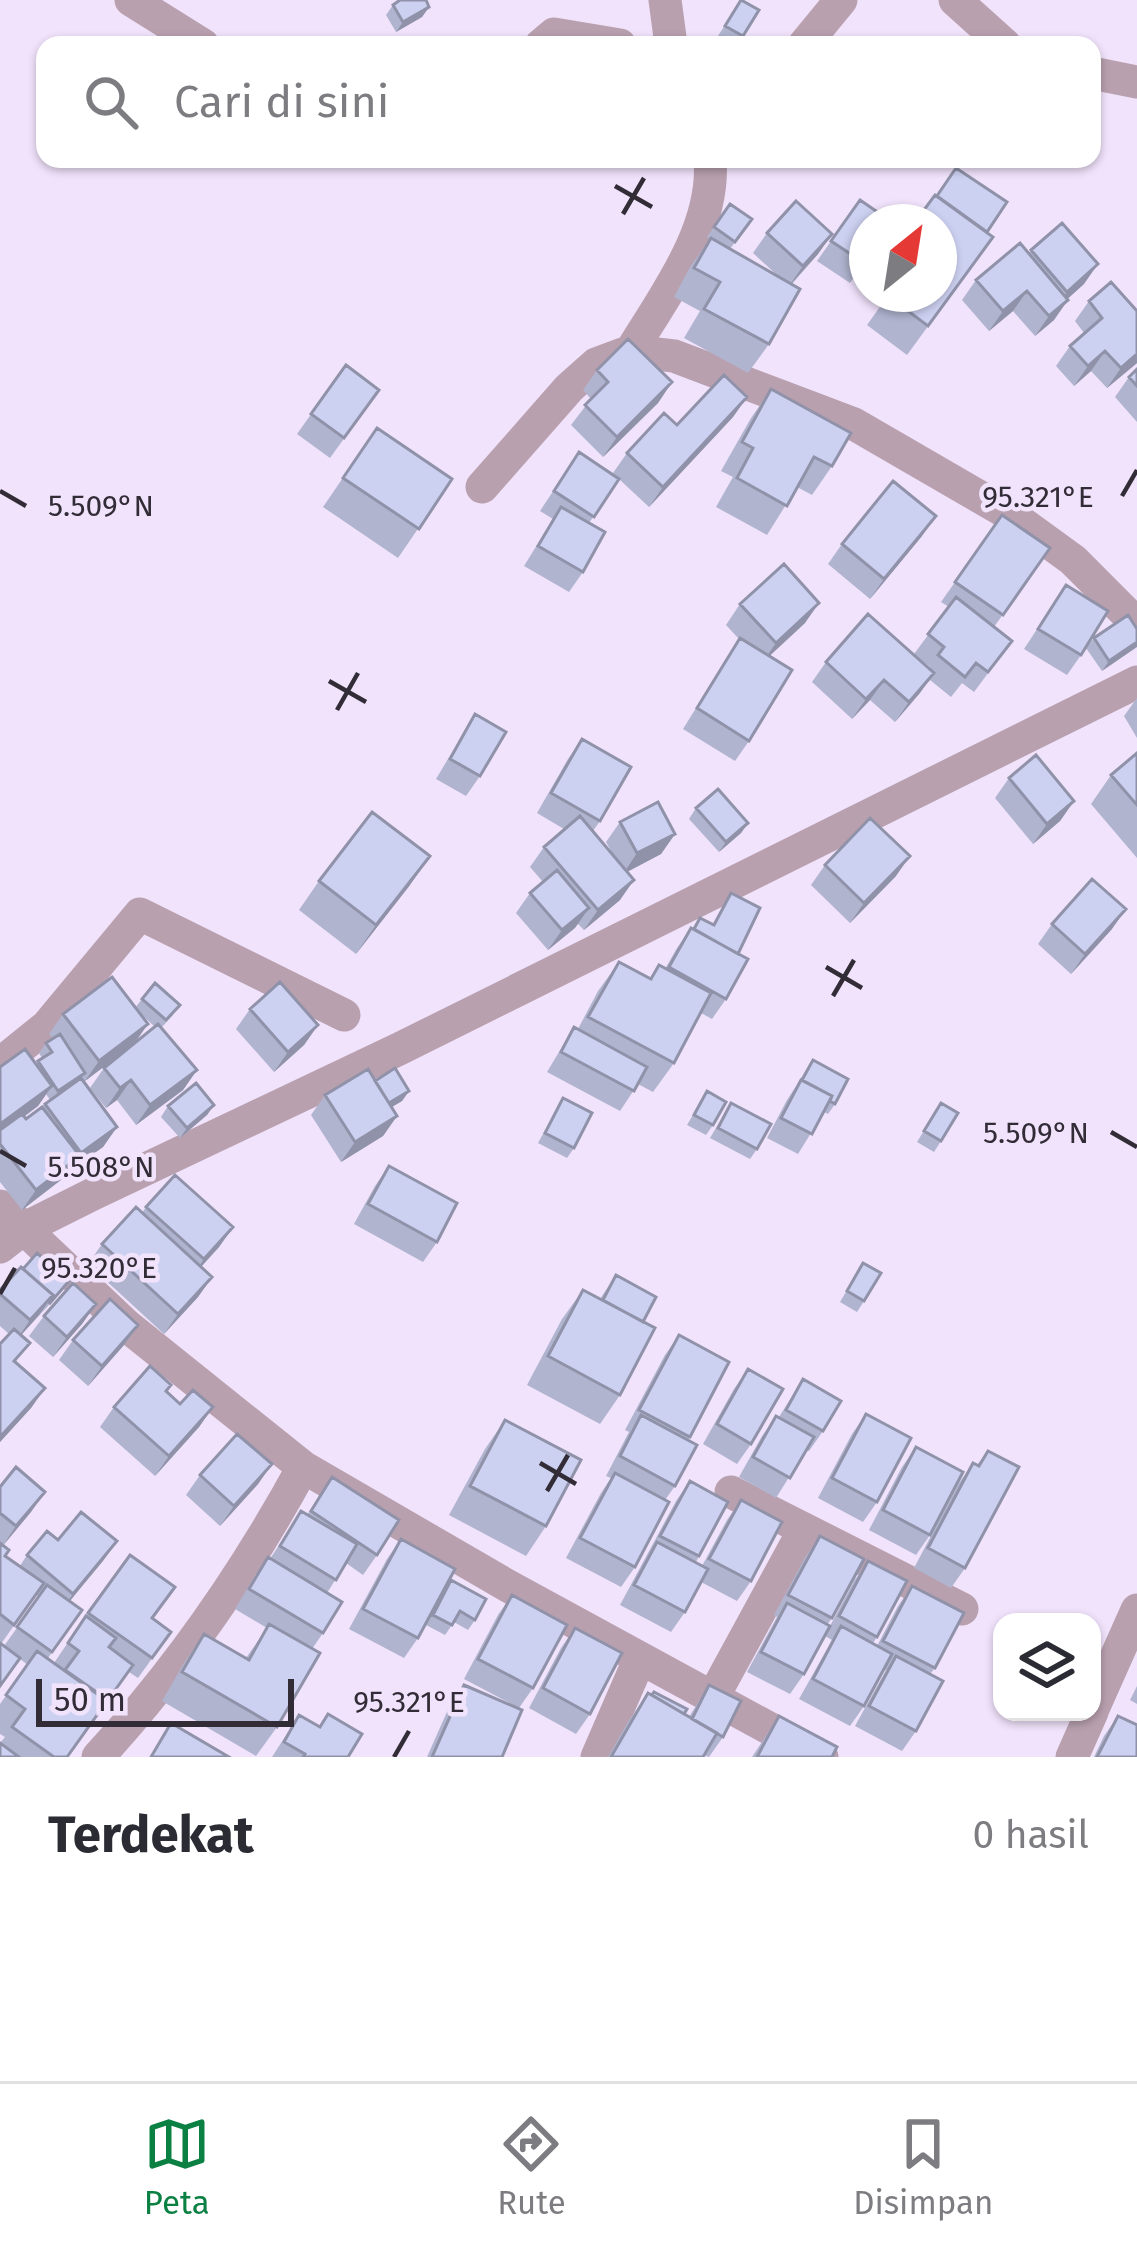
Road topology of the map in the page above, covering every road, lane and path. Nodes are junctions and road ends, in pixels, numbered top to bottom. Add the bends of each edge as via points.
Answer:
1 (131, 0) edge
2 (665, 0) edge
3 (841, 0) edge
4 (955, 0) edge
5 (189, 36) edge
6 (669, 36) edge
7 (811, 36) edge
8 (995, 36) edge
9 (1101, 75) edge
10 (1137, 82) edge
11 (709, 168) edge
12 (631, 351) junction
13 (482, 487) dead end
14 (1137, 624) edge
15 (1137, 682) edge
16 (344, 1016) dead end
17 (0, 1064) edge
18 (8, 1227) edge
19 (303, 1467) junction
20 (730, 1492) dead end
21 (805, 1530) junction
22 (962, 1609) edge
23 (1137, 1610) edge
24 (640, 1658) junction
25 (1101, 1692) edge
26 (712, 1700) junction
27 (1088, 1721) edge
28 (98, 1757) edge
29 (598, 1757) edge
30 (822, 1757) edge
31 (1072, 1757) edge

1 - 5 street
2 - 6 street
3 - 7 street
4 - 8 street
9 - 10 street
11 - 12 street via 702,221
12 - 13 street via 596,364 569,388
12 - 14 street via 674,356 854,424 1011,515 1073,560
15 - 18 street via 399,1048
16 - 17 street via 140,914 47,1026
18 - 19 street
19 - 24 street
19 - 28 street via 195,1641
20 - 21 street
21 - 22 street
21 - 26 street
23 - 25 street
24 - 26 street
24 - 29 street
26 - 30 street
27 - 31 street

